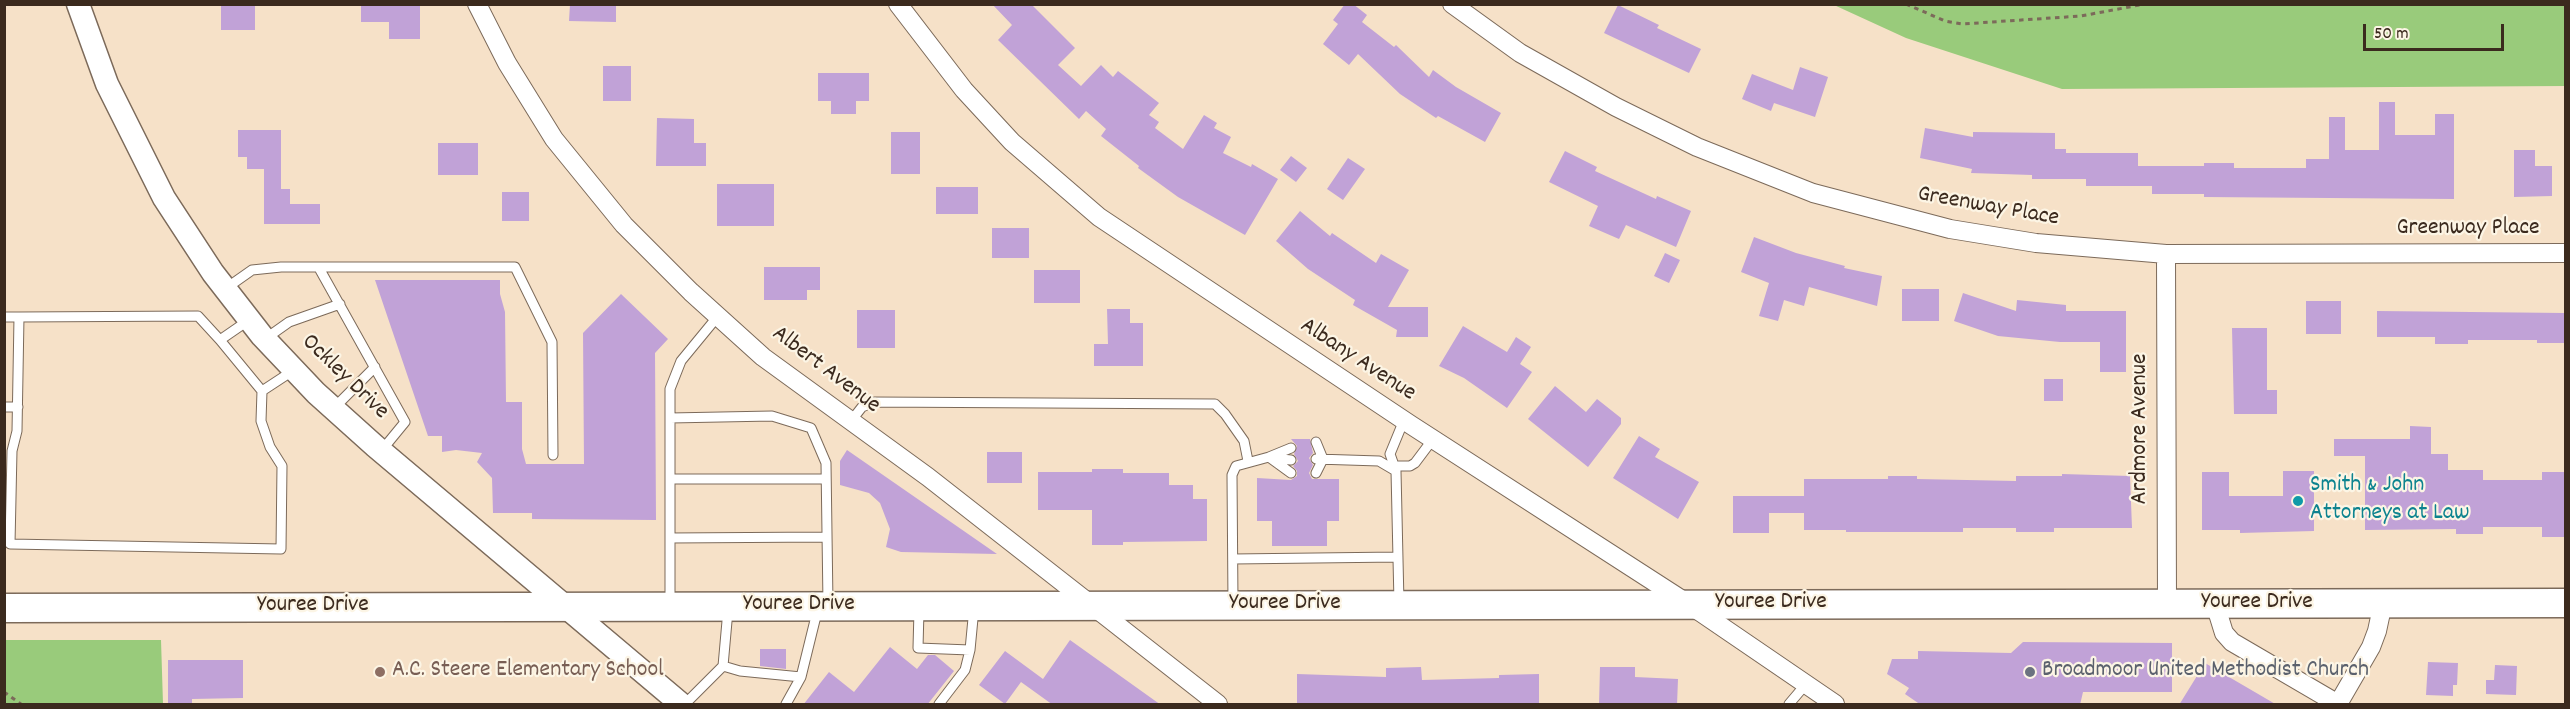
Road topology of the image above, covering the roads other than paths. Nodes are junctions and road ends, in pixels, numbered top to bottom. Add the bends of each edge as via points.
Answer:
1 (78, 4) edge
2 (477, 4) edge
3 (898, 4) edge
4 (1452, 4) edge
5 (2166, 254) junction
6 (2565, 254) edge
7 (319, 268) junction
8 (225, 289) junction
9 (340, 304) junction
10 (4, 316) edge
11 (19, 316) junction
12 (718, 316) junction
13 (249, 320) junction
14 (265, 339) junction
15 (220, 340) junction
16 (375, 367) junction
17 (294, 370) junction
18 (262, 390) junction
19 (4, 406) edge
20 (18, 407) junction
21 (334, 409) junction
22 (670, 418) junction
23 (1404, 420) junction
24 (851, 421) junction
25 (1433, 439) junction
26 (1291, 445) dead end
27 (1316, 445) dead end
28 (381, 451) junction
29 (553, 455) dead end
30 (1269, 457) junction
31 (1319, 459) junction
32 (1291, 460) dead end
33 (1248, 461) junction
34 (1396, 469) junction
35 (1316, 473) dead end
36 (1291, 474) dead end
37 (670, 479) junction
38 (826, 479) junction
39 (827, 537) junction
40 (670, 538) junction
41 (1398, 557) junction
42 (1233, 559) junction
43 (2167, 603) junction
44 (2383, 603) junction
45 (2565, 603) edge
46 (1690, 604) junction
47 (2215, 604) junction
48 (1090, 605) junction
49 (1233, 605) junction
50 (1399, 605) junction
51 (728, 606) junction
52 (824, 606) junction
53 (919, 606) junction
54 (974, 606) junction
55 (563, 607) junction
56 (670, 607) junction
57 (4, 608) edge
58 (970, 651) junction
59 (723, 666) junction
60 (801, 677) junction
61 (1806, 684) junction
62 (2338, 704) edge
63 (683, 705) edge
64 (786, 705) edge
65 (939, 705) edge
66 (1218, 705) edge
67 (1789, 705) edge
68 (1835, 705) edge

1 - 8 street, Ockley Drive via 107,84 130,132 169,207
2 - 12 street, Albert Avenue via 534,108 576,169 624,225
3 - 23 street, Albany Avenue via 964,90 1012,142 1100,217
4 - 5 street, Greenway Place via 1520,53 1616,107 1689,144 1773,179 1950,229 2036,243
5 - 6 street, Greenway Place
5 - 43 street, Ardmore Avenue
7 - 8 lane via 252,270
7 - 9 lane
7 - 29 lane via 515,267 552,342
8 - 13 street, Ockley Drive
9 - 14 lane via 290,322
9 - 16 lane
10 - 11 lane
11 - 15 lane via 198,316
11 - 20 lane
12 - 22 lane via 681,361 670,389
12 - 24 street, Albert Avenue via 764,357
13 - 14 street, Ockley Drive
13 - 15 lane
14 - 17 street, Ockley Drive
15 - 18 lane
16 - 21 lane
16 - 28 lane via 405,422
17 - 18 lane
17 - 21 street, Ockley Drive
18 - 20 lane via 261,421 282,466 281,549 10,544 12,451
19 - 20 lane
21 - 28 street, Ockley Drive
22 - 37 lane
22 - 38 lane via 772,416 811,428 826,463
23 - 25 street, Albany Avenue
23 - 34 lane via 1390,454
24 - 33 lane via 862,407 874,402 1215,404 1244,441
24 - 48 street, Albert Avenue
25 - 34 lane via 1415,463
25 - 46 street, Albany Avenue
26 - 30 lane
27 - 31 lane
28 - 55 street, Ockley Drive
30 - 32 lane
30 - 33 lane
30 - 36 lane
31 - 34 lane via 1379,460
31 - 35 lane
33 - 42 lane via 1236,466 1232,475
34 - 41 lane
37 - 38 lane
37 - 40 lane
38 - 39 lane
39 - 40 lane
39 - 52 lane
40 - 56 lane
41 - 42 lane
41 - 50 lane
42 - 49 lane
43 - 46 main road, Youree Drive
43 - 47 main road, Youree Drive
44 - 45 main road, Youree Drive
44 - 47 main road, Youree Drive
44 - 62 street via 2371,647
46 - 50 main road, Youree Drive
46 - 61 street, Albany Avenue
47 - 62 street via 2224,633 2232,642
48 - 49 main road, Youree Drive
48 - 54 main road, Youree Drive
48 - 66 street, Albert Avenue
49 - 50 main road, Youree Drive
51 - 52 main road, Youree Drive
51 - 56 main road, Youree Drive
51 - 59 lane
52 - 53 main road, Youree Drive
52 - 60 lane
53 - 54 main road, Youree Drive
53 - 58 lane via 918,648
54 - 58 lane
55 - 56 main road, Youree Drive
55 - 57 main road, Youree Drive
55 - 63 street, Ockley Drive
58 - 65 lane via 965,669
59 - 60 lane
59 - 63 lane
60 - 64 lane
61 - 67 lane
61 - 68 street, Albany Avenue

